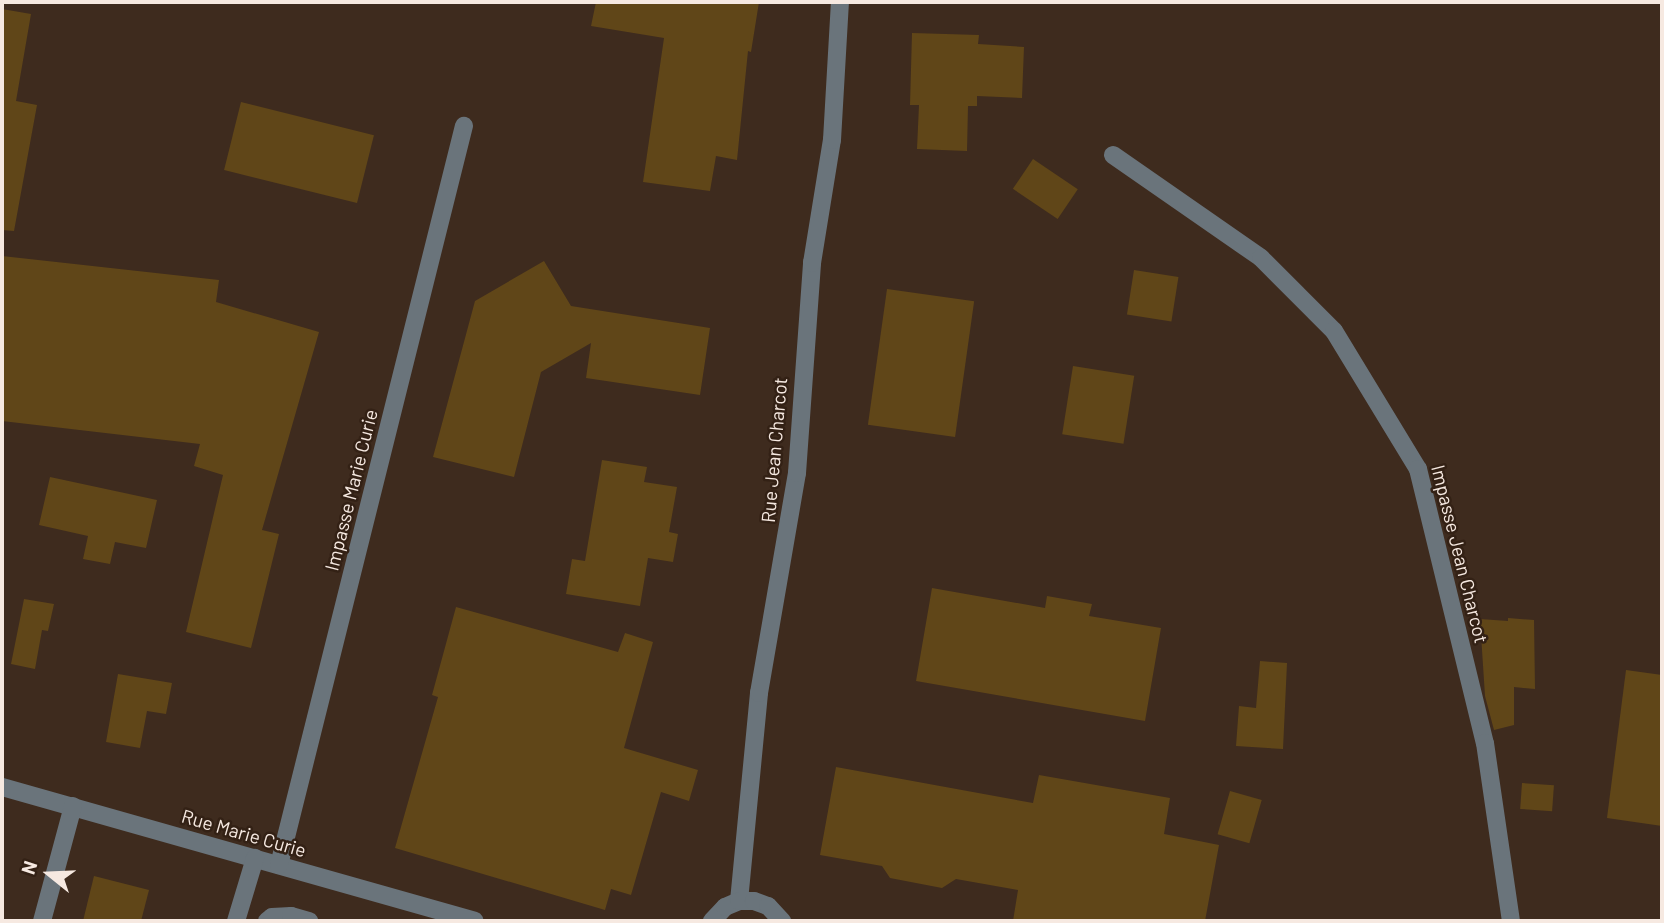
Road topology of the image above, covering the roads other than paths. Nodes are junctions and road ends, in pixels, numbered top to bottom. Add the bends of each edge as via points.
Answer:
1 (840, 2) edge
2 (464, 126) dead end
3 (1113, 155) dead end
4 (2, 787) edge
5 (73, 806) junction
6 (255, 858) junction
7 (279, 865) junction
8 (739, 901) junction
9 (42, 921) edge
10 (236, 921) edge
11 (267, 921) edge
12 (309, 921) edge
13 (474, 921) edge
14 (712, 921) edge
15 (782, 921) edge
16 (1511, 921) edge

1 - 8 street, Rue Jean Charcot via 832,140 812,263 797,473 759,693
2 - 7 street, Impasse Marie Curie
3 - 16 street, Impasse Jean Charcot via 1261,258 1334,331 1418,469 1485,743
4 - 5 street, Rue Marie Curie
5 - 6 street, Rue Marie Curie
5 - 9 street
6 - 7 street, Rue Marie Curie
6 - 10 street
7 - 13 street, Rue Marie Curie
8 - 14 street via 725,907
8 - 15 street via 768,906
11 - 12 street via 291,916

